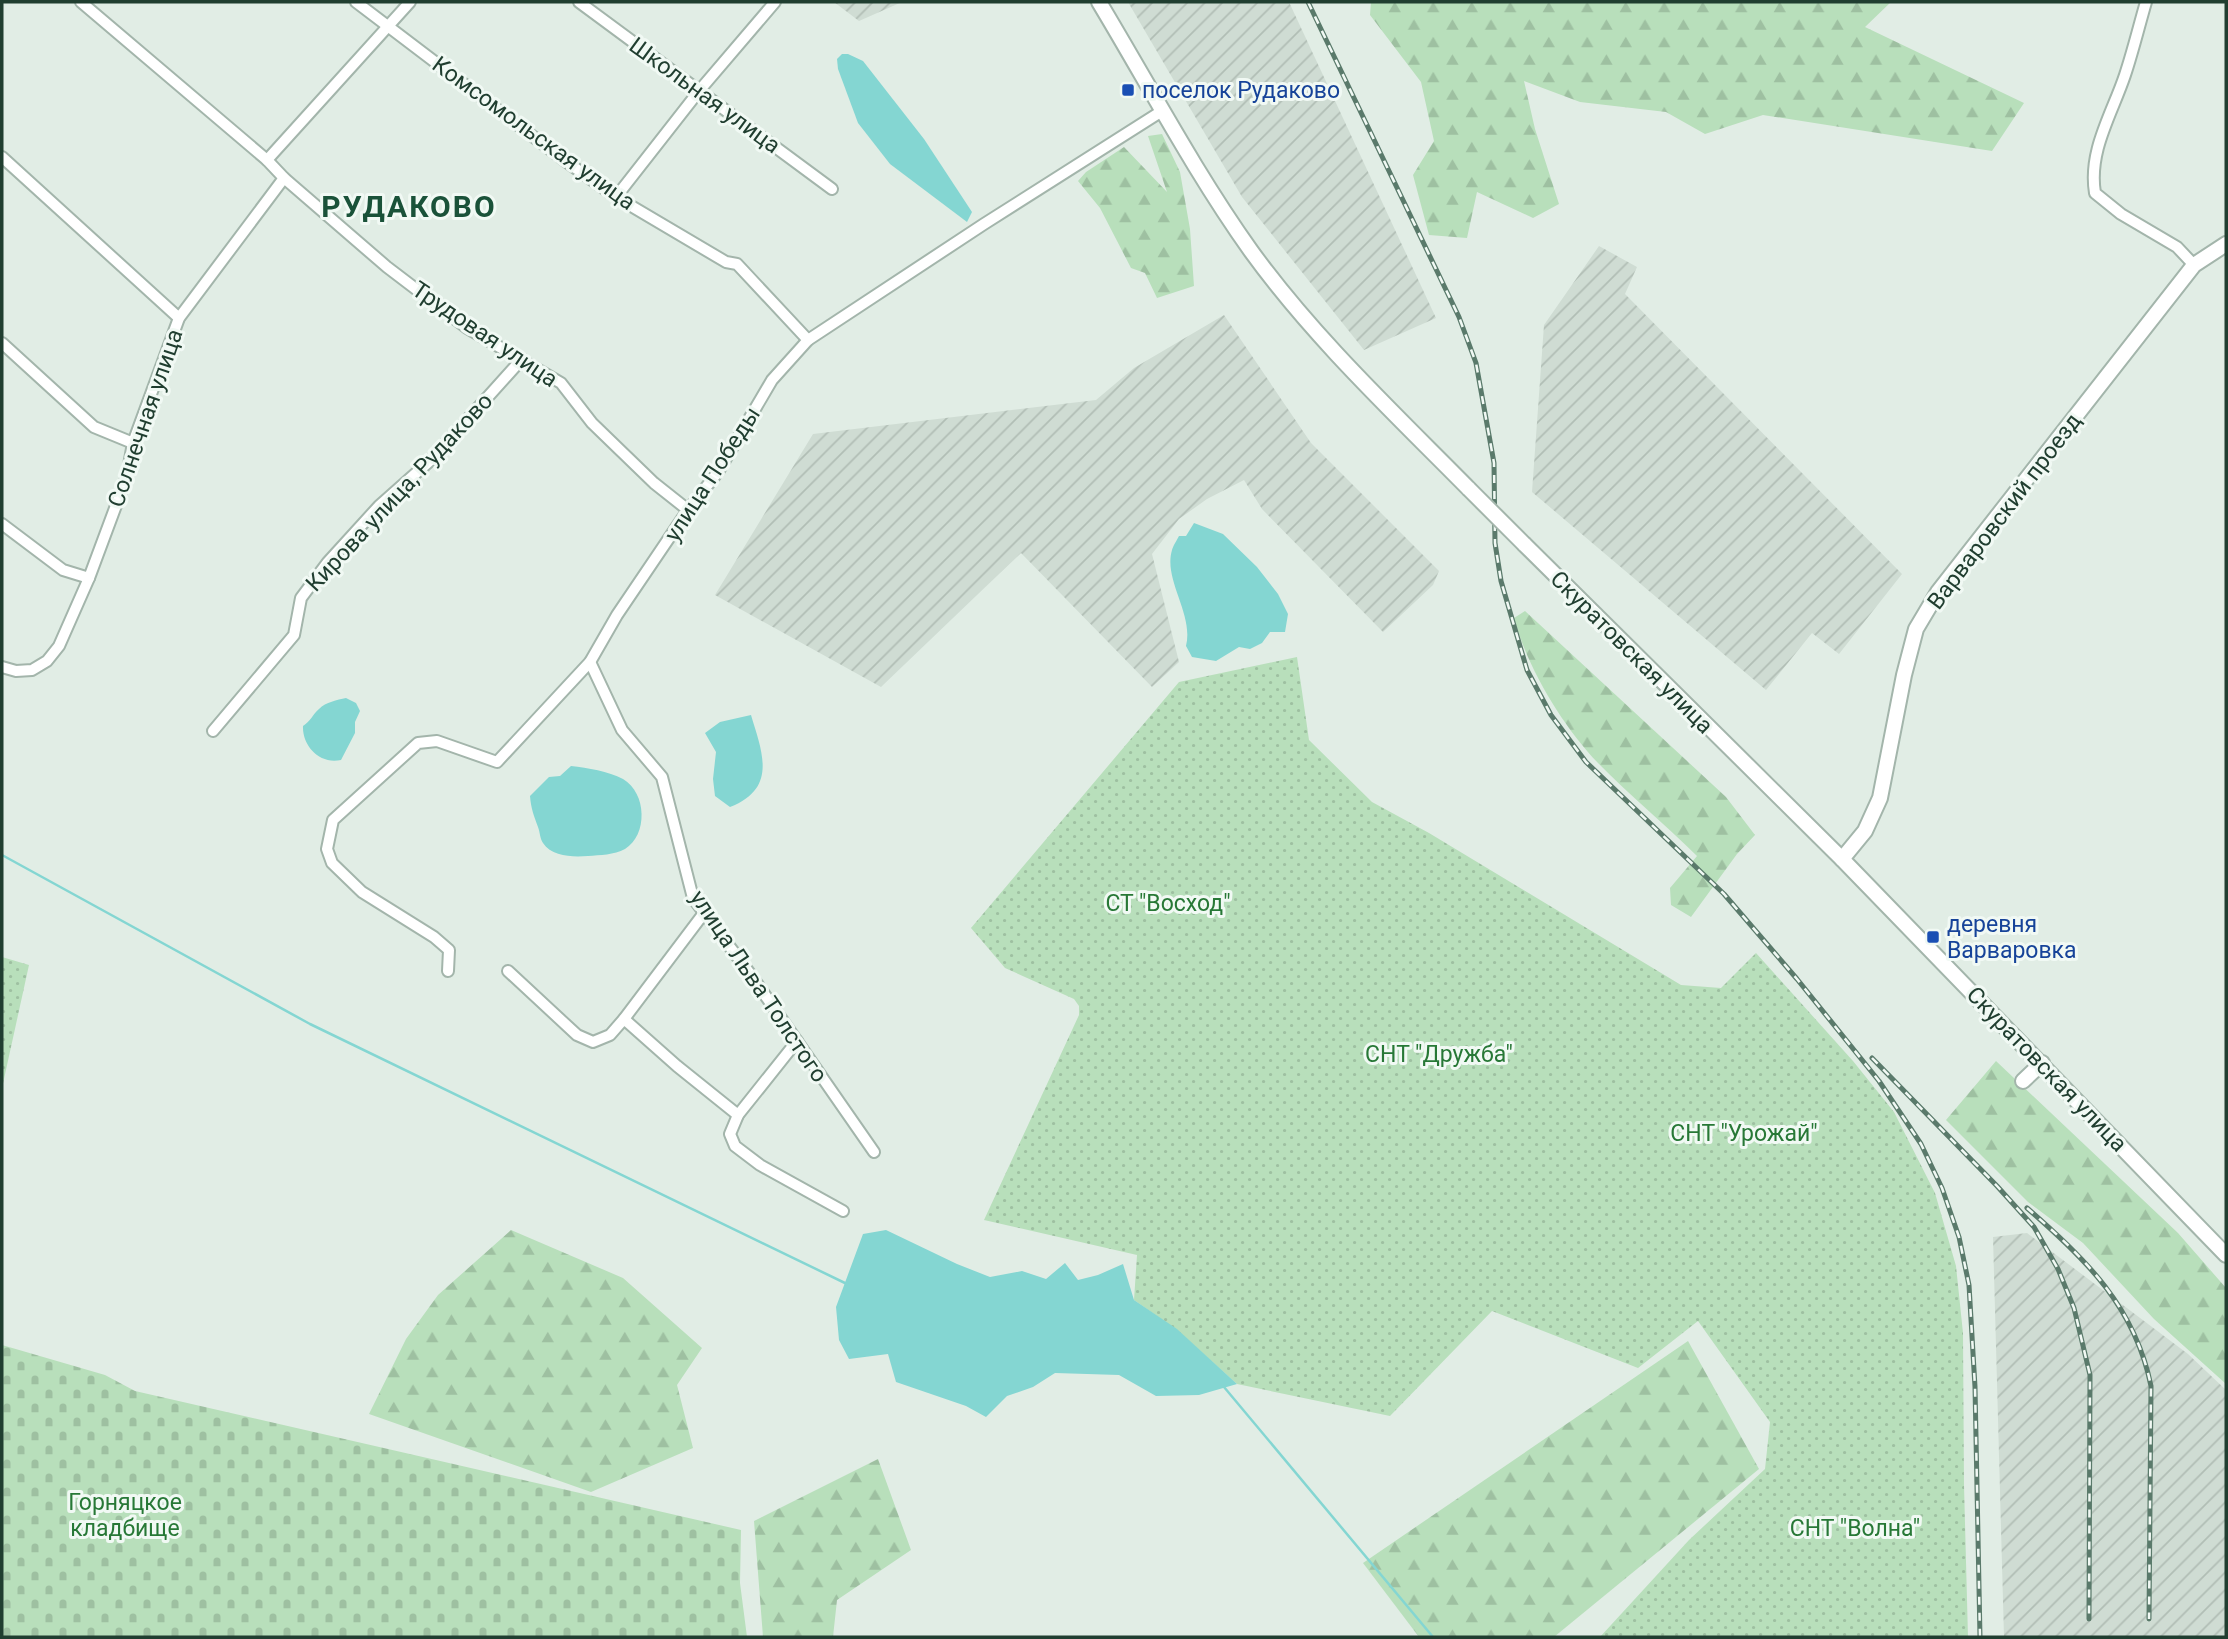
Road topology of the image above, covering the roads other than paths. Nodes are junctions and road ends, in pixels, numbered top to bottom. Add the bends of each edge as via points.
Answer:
1 (81, 2) edge
2 (356, 2) edge
3 (410, 2) edge
4 (579, 2) edge
5 (1099, 2) edge
6 (2146, 2) edge
7 (774, 3) edge
8 (389, 26) junction
9 (699, 92) junction
10 (1162, 111) junction
11 (2, 157) edge
12 (267, 160) junction
13 (284, 178) junction
14 (832, 189) dead end
15 (616, 197) junction
16 (2226, 244) edge
17 (2194, 265) junction
18 (179, 318) junction
19 (808, 340) junction
20 (2, 344) edge
21 (522, 359) junction
22 (133, 443) junction
23 (688, 510) junction
24 (2, 524) edge
25 (89, 578) junction
26 (590, 662) junction
27 (2, 667) edge
28 (214, 731) dead end
29 (1842, 859) junction
30 (704, 913) junction
31 (448, 971) dead end
32 (508, 971) dead end
33 (624, 1019) junction
34 (797, 1041) junction
35 (2042, 1063) junction
36 (2023, 1081) dead end
37 (738, 1115) junction
38 (874, 1152) dead end
39 (843, 1211) dead end
40 (2226, 1255) edge

1 - 12 street, Трудовая улица
2 - 8 street, Комсомольская улица
3 - 8 street
4 - 9 street, Школьная улица
5 - 10 street, Скуратовская улица
6 - 17 street via 2091,174 2095,193 2120,214 2177,247
7 - 9 street
8 - 12 street
8 - 15 street, Комсомольская улица
9 - 14 street, Школьная улица
9 - 15 street
10 - 19 street, улица Победы
10 - 29 street, Скуратовская улица, bridge via 1251,250 1354,372
11 - 18 street
12 - 13 street, Трудовая улица
13 - 18 street, Солнечная улица
13 - 21 street, Трудовая улица via 387,267 467,328
15 - 19 street, Комсомольская улица via 726,262 737,264
16 - 17 street, Варваровский проезд
17 - 29 street, Варваровский проезд via 1938,592 1916,629 1880,798 1865,831
18 - 22 street, Солнечная улица
19 - 23 street, улица Победы via 772,380 718,472
20 - 22 street via 94,427
21 - 23 street, Трудовая улица via 561,383 592,424
21 - 28 street, Кирова улица, Рудаково via 432,459 379,506 328,562 301,598 294,635
22 - 25 street, Солнечная улица via 127,476
23 - 26 street, улица Победы
24 - 25 street via 63,570
25 - 27 street, Солнечная улица via 59,646 47,661 32,670
26 - 30 street, улица Льва Толстого via 622,730 662,777 693,898
26 - 31 street, улица Победы via 497,762 438,741 418,743 333,820 327,849 332,863 362,892 449,950
29 - 35 street, Скуратовская улица
30 - 33 street
30 - 34 street, улица Льва Толстого
32 - 33 street via 577,1034 593,1042 610,1035
33 - 37 street
34 - 37 street
34 - 38 street, улица Льва Толстого
35 - 36 street
35 - 40 street, Скуратовская улица
37 - 39 street via 730,1134 735,1146

